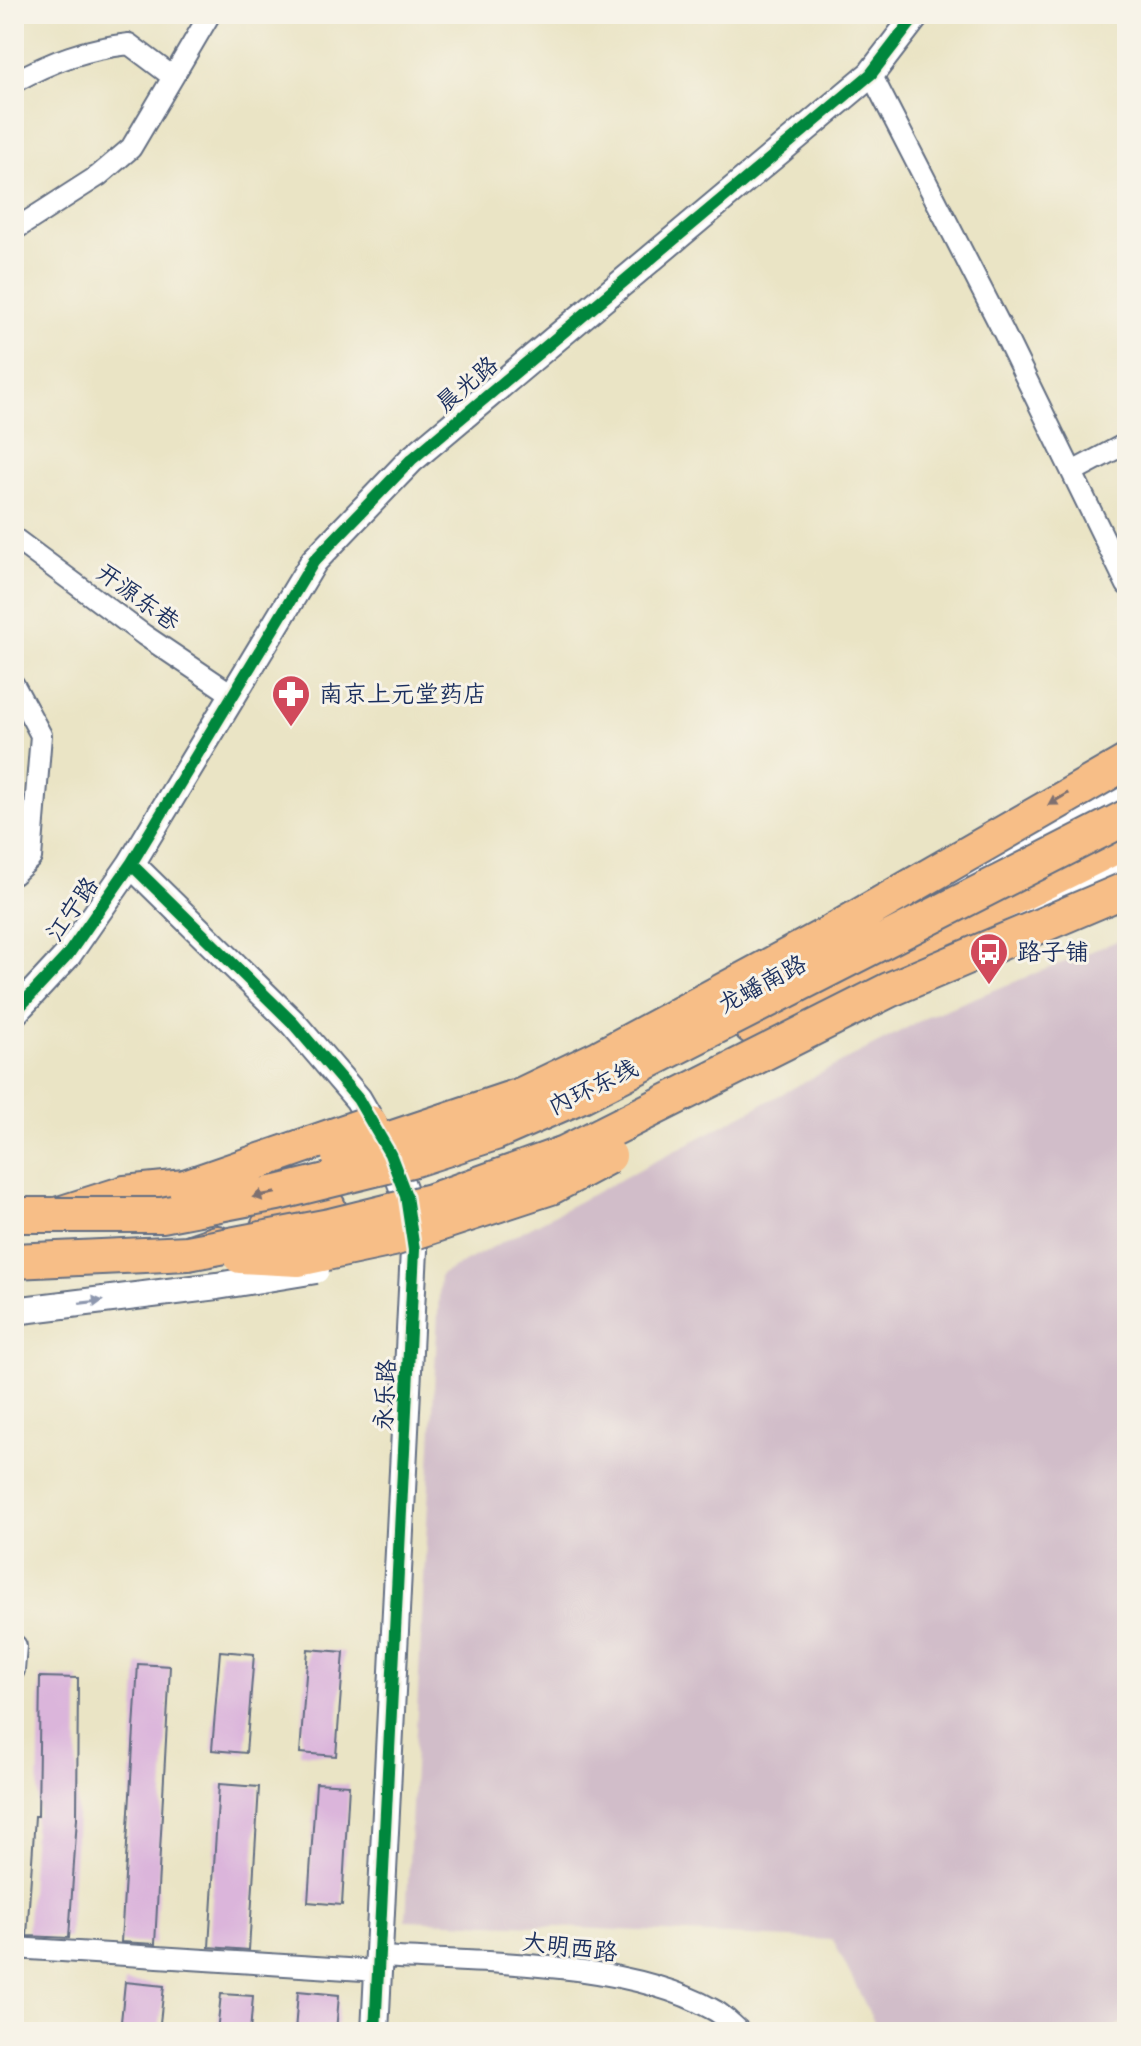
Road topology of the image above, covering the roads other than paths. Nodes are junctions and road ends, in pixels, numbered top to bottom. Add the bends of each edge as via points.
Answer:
1 (210, 14) edge
2 (917, 14) edge
3 (871, 74) junction
4 (173, 77) junction
5 (14, 82) edge
6 (14, 230) edge
7 (1127, 443) edge
8 (1072, 472) junction
9 (14, 538) edge
10 (1127, 585) edge
11 (14, 685) edge
12 (233, 695) junction
13 (1127, 762) edge
14 (1127, 798) edge
15 (1127, 817) edge
16 (1127, 841) edge
17 (131, 864) junction
18 (1127, 868) edge
19 (14, 874) edge
20 (1127, 889) edge
21 (755, 987) junction
22 (14, 1013) edge
23 (390, 1154) junction
24 (185, 1187) junction
25 (551, 1187) junction
26 (406, 1196) junction
27 (14, 1215) edge
28 (56, 1215) junction
29 (188, 1253) junction
30 (14, 1261) edge
31 (14, 1311) edge
32 (16, 1646) dead end
33 (14, 1670) edge
34 (14, 1948) edge
35 (380, 1964) junction
36 (375, 2032) edge
37 (741, 2032) edge

1 - 4 street
2 - 3 street, 晨光路
3 - 8 street
3 - 12 street, 晨光路 via 411,460 314,561
4 - 5 street via 129,44 54,60
4 - 6 street via 131,148
7 - 8 street
8 - 10 street
9 - 12 street, 开源东巷
11 - 19 street via 41,735 31,858
12 - 17 street, 晨光路
13 -> 24 highway, bridge via 830,933 521,1095 341,1156
14 - 21 street, 龙蟠南路
15 -> 28 highway, 内环东线, bridge via 582,1095 495,1133 400,1163 162,1215
16 - 29 highway, bridge via 582,1113 493,1152
17 - 22 street, 江宁路 via 67,956
17 - 23 street, 永乐路 via 292,1022 358,1099
18 - 25 highway, bridge via 1069,916
18 - 26 street, 龙蟠南路 via 913,964 546,1148
20 - 29 highway, bridge via 889,990 565,1153 431,1201
21 - 23 street, 龙蟠南路 via 580,1081
21 - 24 highway, bridge via 650,1016 482,1087
23 - 26 street, 永乐路
24 - 28 highway, bridge via 125,1193
25 - 29 highway, bridge via 393,1239 298,1259
31 -> 25 street, bridge via 338,1266 443,1234
26 - 35 street, 永乐路 via 414,1250
27 - 28 highway, 内环东线
29 - 30 highway
32 - 33 street
34 - 35 street, 大明西路
35 - 36 street, 永乐路
35 - 37 street, 大明西路 via 562,1969 646,1984 713,2009

